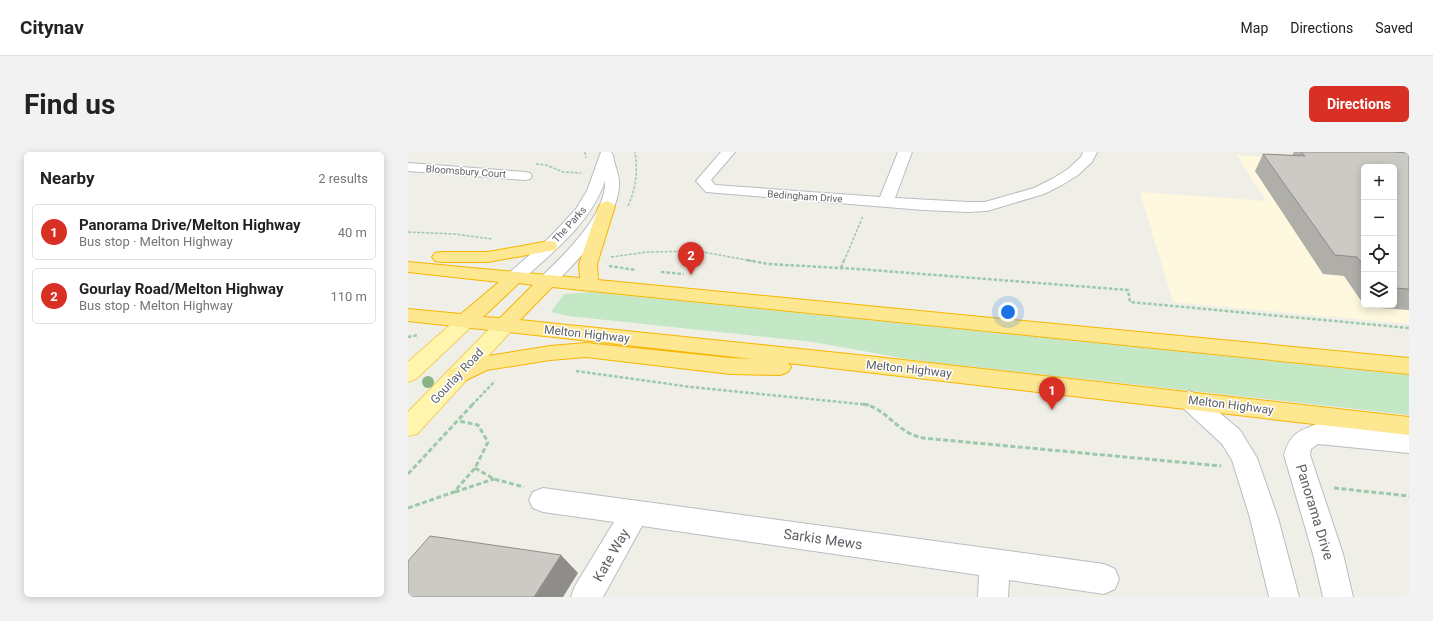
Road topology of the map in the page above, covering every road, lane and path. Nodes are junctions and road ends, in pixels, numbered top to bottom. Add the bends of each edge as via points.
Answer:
1 (585, 152) edge
2 (635, 152) edge
3 (728, 152) edge
4 (906, 152) edge
5 (1104, 152) edge
6 (606, 155) edge
7 (1088, 155) edge
8 (586, 162) dead end
9 (408, 167) edge
10 (562, 172) dead end
11 (584, 173) dead end
12 (525, 176) dead end
13 (869, 201) junction
14 (886, 202) junction
15 (607, 206) junction
16 (628, 208) dead end
17 (408, 232) edge
18 (496, 240) dead end
19 (549, 246) junction
20 (408, 254) edge
21 (608, 257) dead end
22 (608, 266) dead end
23 (408, 267) edge
24 (841, 268) junction
25 (638, 270) dead end
26 (654, 272) dead end
27 (684, 274) dead end
28 (515, 277) junction
29 (548, 280) junction
30 (589, 284) junction
31 (408, 315) edge
32 (466, 321) junction
33 (505, 325) junction
34 (1409, 328) edge
35 (416, 335) dead end
36 (408, 337) edge
37 (877, 365) junction
38 (1409, 366) edge
39 (575, 371) dead end
40 (408, 374) edge
41 (458, 376) junction
42 (498, 378) dead end
43 (1189, 400) junction
44 (458, 421) junction
45 (1409, 426) edge
46 (408, 427) edge
47 (1409, 443) edge
48 (1222, 466) dead end
49 (475, 468) junction
50 (408, 474) edge
51 (494, 479) junction
52 (1330, 488) dead end
53 (454, 492) junction
54 (1409, 496) edge
55 (543, 500) joint
56 (408, 508) edge
57 (635, 512) junction
58 (994, 564) junction
59 (1104, 579) dead end
60 (586, 597) edge
61 (993, 597) edge
62 (1284, 597) edge
63 (1338, 597) edge

1 - 8 path
2 - 16 path via 636,174
3 - 13 street, Bedingham Drive via 706,175 703,181 706,186
4 - 14 street
5 - 7 street, Bedingham Drive
6 - 15 street, The Parks via 613,187
6 - 19 street, The Parks via 589,201 571,225
7 - 14 street, Bedingham Drive via 1073,172 1057,182 1039,191 987,206
9 - 12 street, Bloomsbury Court
10 - 11 path
13 - 14 street, Bedingham Drive
13 - 24 path
15 - 29 street, The Parks via 580,245
15 - 30 highway via 588,264
17 - 18 path via 454,234
19 - 20 highway via 469,258
19 - 28 street, The Parks
21 - 24 path via 647,252 698,252 768,264
22 - 25 path
23 - 28 highway
24 - 34 path via 1128,290 1130,302
26 - 27 path
28 - 29 highway
28 - 32 highway
29 - 30 highway
29 - 33 highway
30 - 38 highway
31 - 32 highway, Melton Highway
32 - 33 highway, Melton Highway
32 - 40 main road
33 - 37 highway, Melton Highway
33 - 41 main road, Gourlay Road
35 - 36 path
37 - 41 highway via 760,367 581,350 482,364
37 - 43 highway, Melton Highway
39 - 48 path via 691,387 869,406 881,411 904,432 923,438
41 - 46 main road, Gourlay Road
42 - 44 path
43 - 45 highway, Melton Highway
43 - 62 street via 1231,438 1244,458 1264,518
44 - 49 path via 478,425 488,442
44 - 50 path
47 - 63 street, Panorama Drive via 1317,434 1305,438 1299,446 1298,455 1328,554
49 - 51 path
49 - 53 path
51 - 53 path
51 - 55 path via 522,485
52 - 54 path
53 - 56 path
55 - 57 street, Sarkis Mews
57 - 58 street, Sarkis Mews
57 - 60 street, Kate Way
58 - 59 street, Sarkis Mews
58 - 61 street

